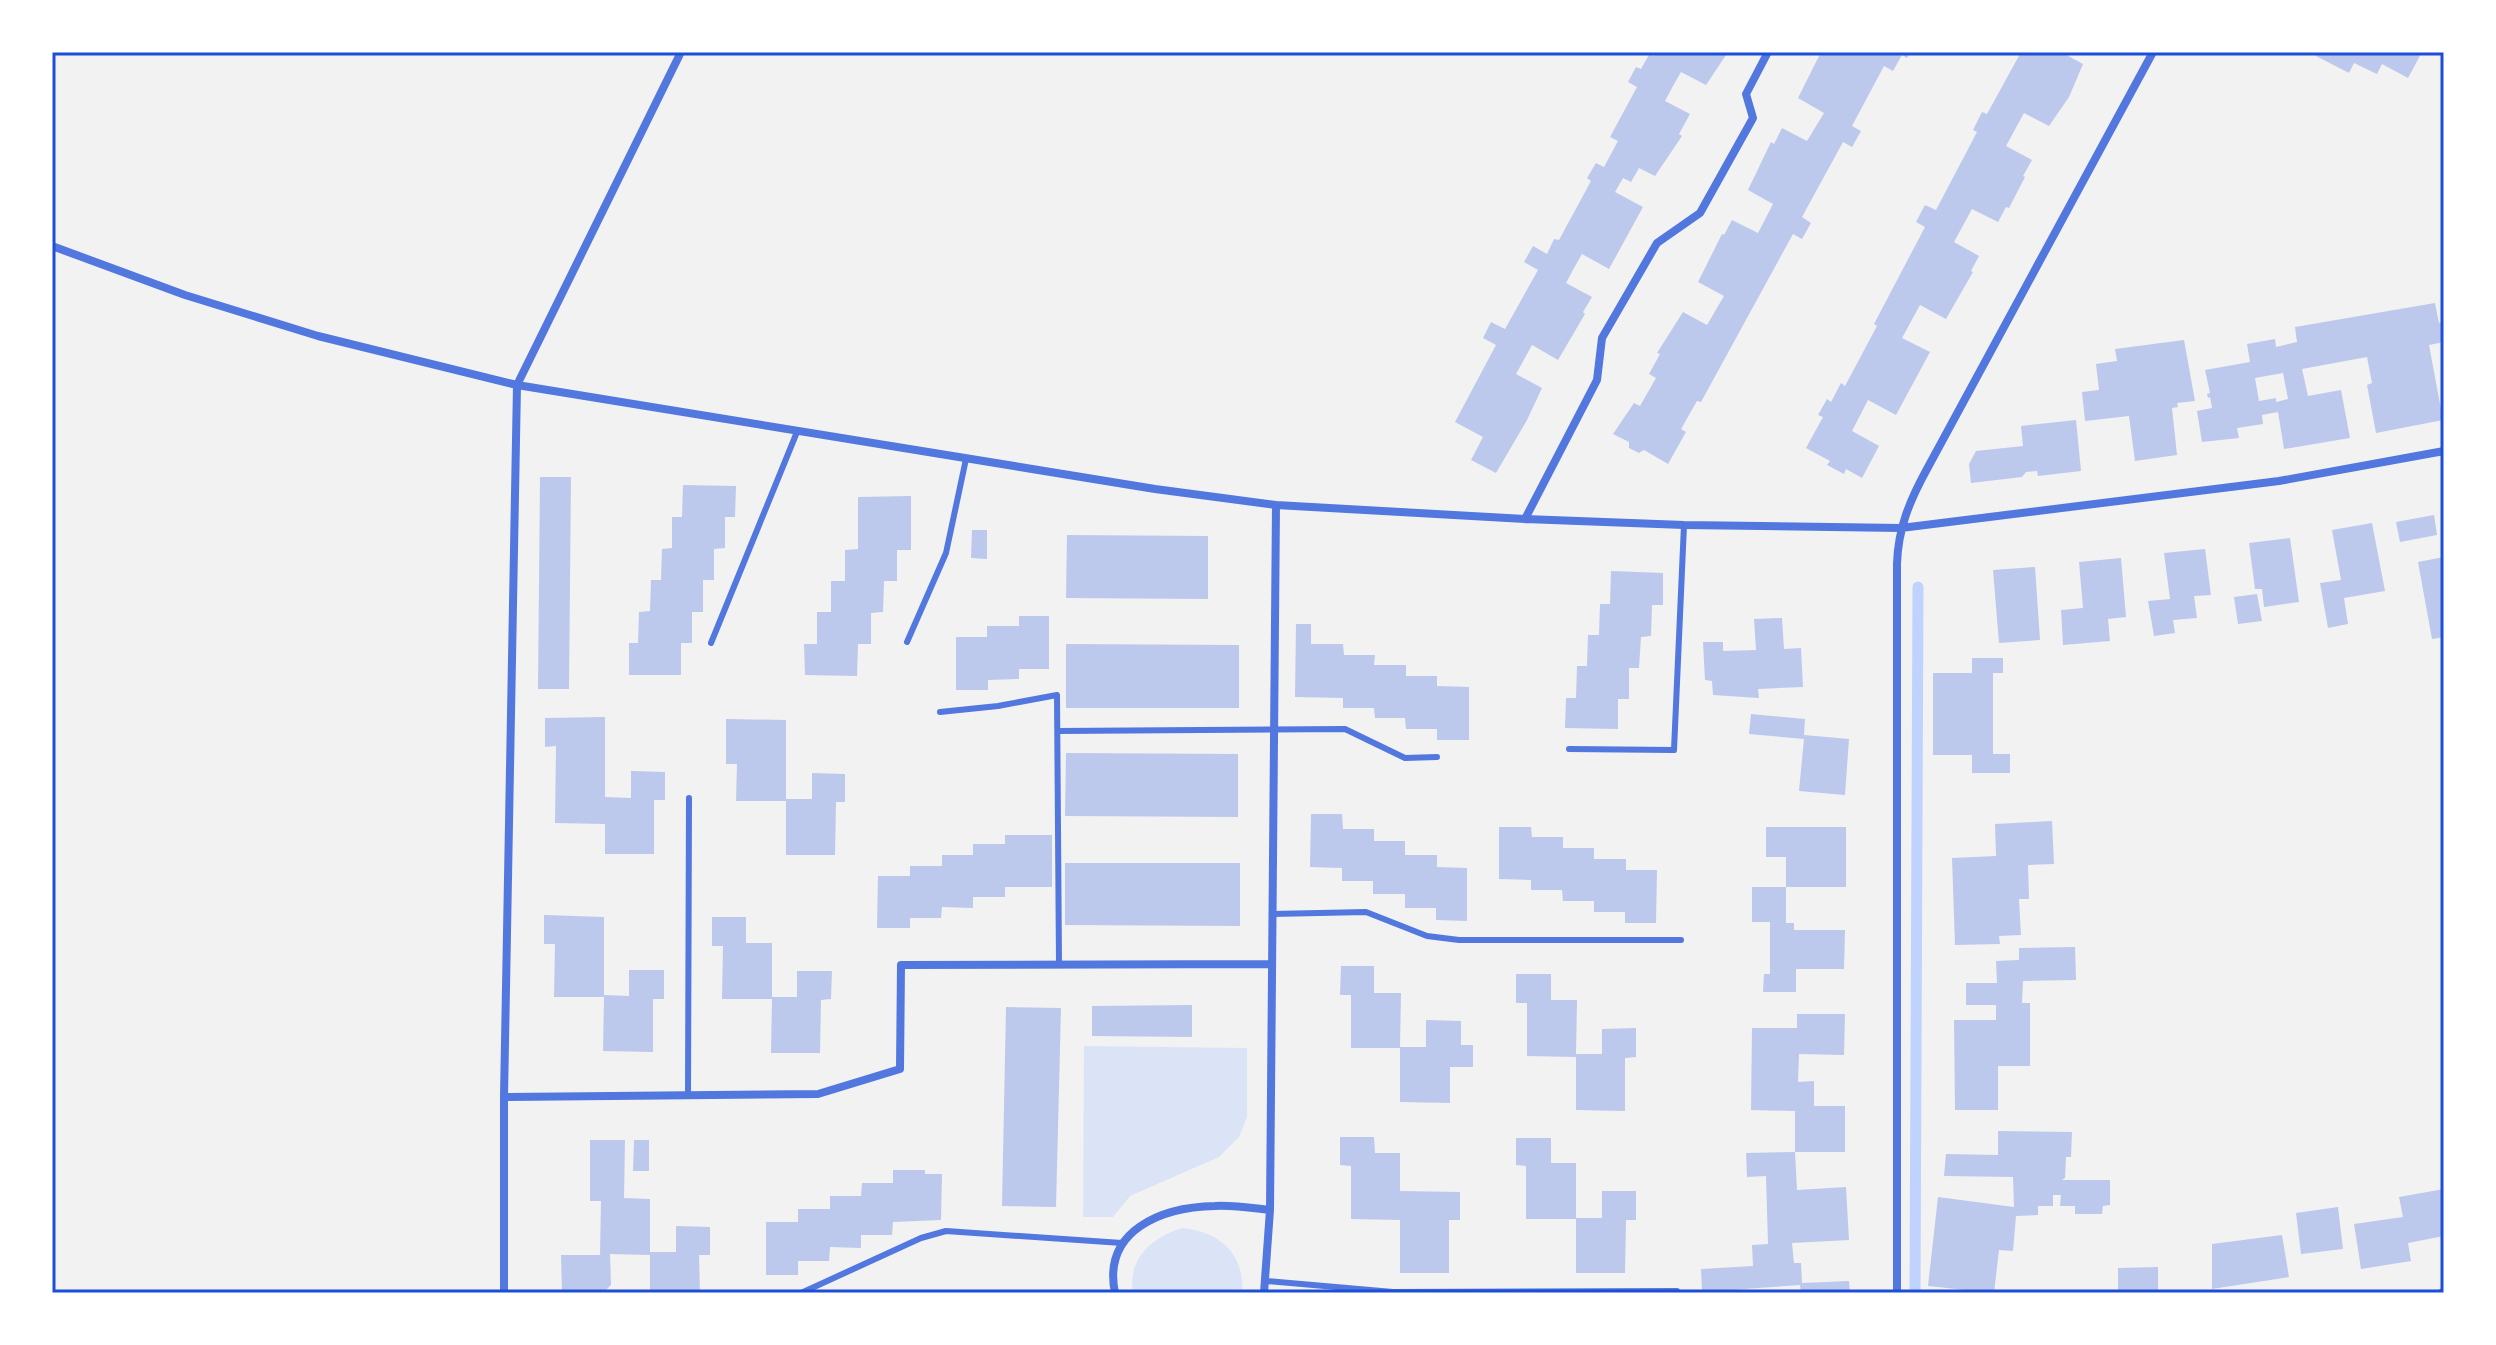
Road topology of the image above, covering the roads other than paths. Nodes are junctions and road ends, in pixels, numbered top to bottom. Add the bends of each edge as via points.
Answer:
1 (681, 52) edge
2 (1768, 52) edge
3 (2153, 52) edge
4 (52, 246) edge
5 (517, 385) junction
6 (797, 432) junction
7 (2444, 451) edge
8 (966, 459) junction
9 (1276, 505) junction
10 (1525, 519) junction
11 (1684, 525) junction
12 (1901, 528) junction
13 (907, 642) dead end
14 (711, 643) dead end
15 (940, 712) dead end
16 (1273, 730) junction
17 (1058, 731) junction
18 (1569, 749) dead end
19 (1437, 757) dead end
20 (689, 798) dead end
21 (1272, 914) junction
22 (1681, 940) dead end
23 (1059, 964) junction
24 (1272, 964) junction
25 (688, 1096) junction
26 (504, 1097) junction
27 (1270, 1210) junction
28 (1122, 1243) junction
29 (1266, 1281) junction
30 (1677, 1291) edge
31 (504, 1293) edge
32 (801, 1293) edge
33 (1115, 1293) edge
34 (1264, 1293) edge
35 (1897, 1293) edge

1 - 5 street
2 - 10 street via 1746,94 1753,118 1700,213 1657,243 1602,338 1597,380
3 - 12 street via 1934,455
4 - 5 street via 289,327
5 - 6 street
5 - 26 street
6 - 8 street
6 - 14 lane
7 - 12 street via 2279,481
8 - 9 street
8 - 13 lane via 946,553
9 - 10 street
9 - 16 street
10 - 11 street
11 - 12 street
11 - 18 lane via 1674,750
12 - 35 street
15 - 17 lane via 1057,695
16 - 17 lane
16 - 19 lane via 1345,729 1405,758
16 - 21 street
17 - 23 lane
20 - 25 lane
21 - 22 lane via 1366,912 1448,940
21 - 24 street
23 - 24 street
23 - 25 street via 901,965 900,1069 818,1094
24 - 27 street
25 - 26 street
26 - 31 street
27 - 28 street via 1182,1210 1143,1224
27 - 29 street
28 - 32 lane via 946,1231
28 - 33 street via 1114,1259
29 - 30 lane via 1393,1292
29 - 34 street

